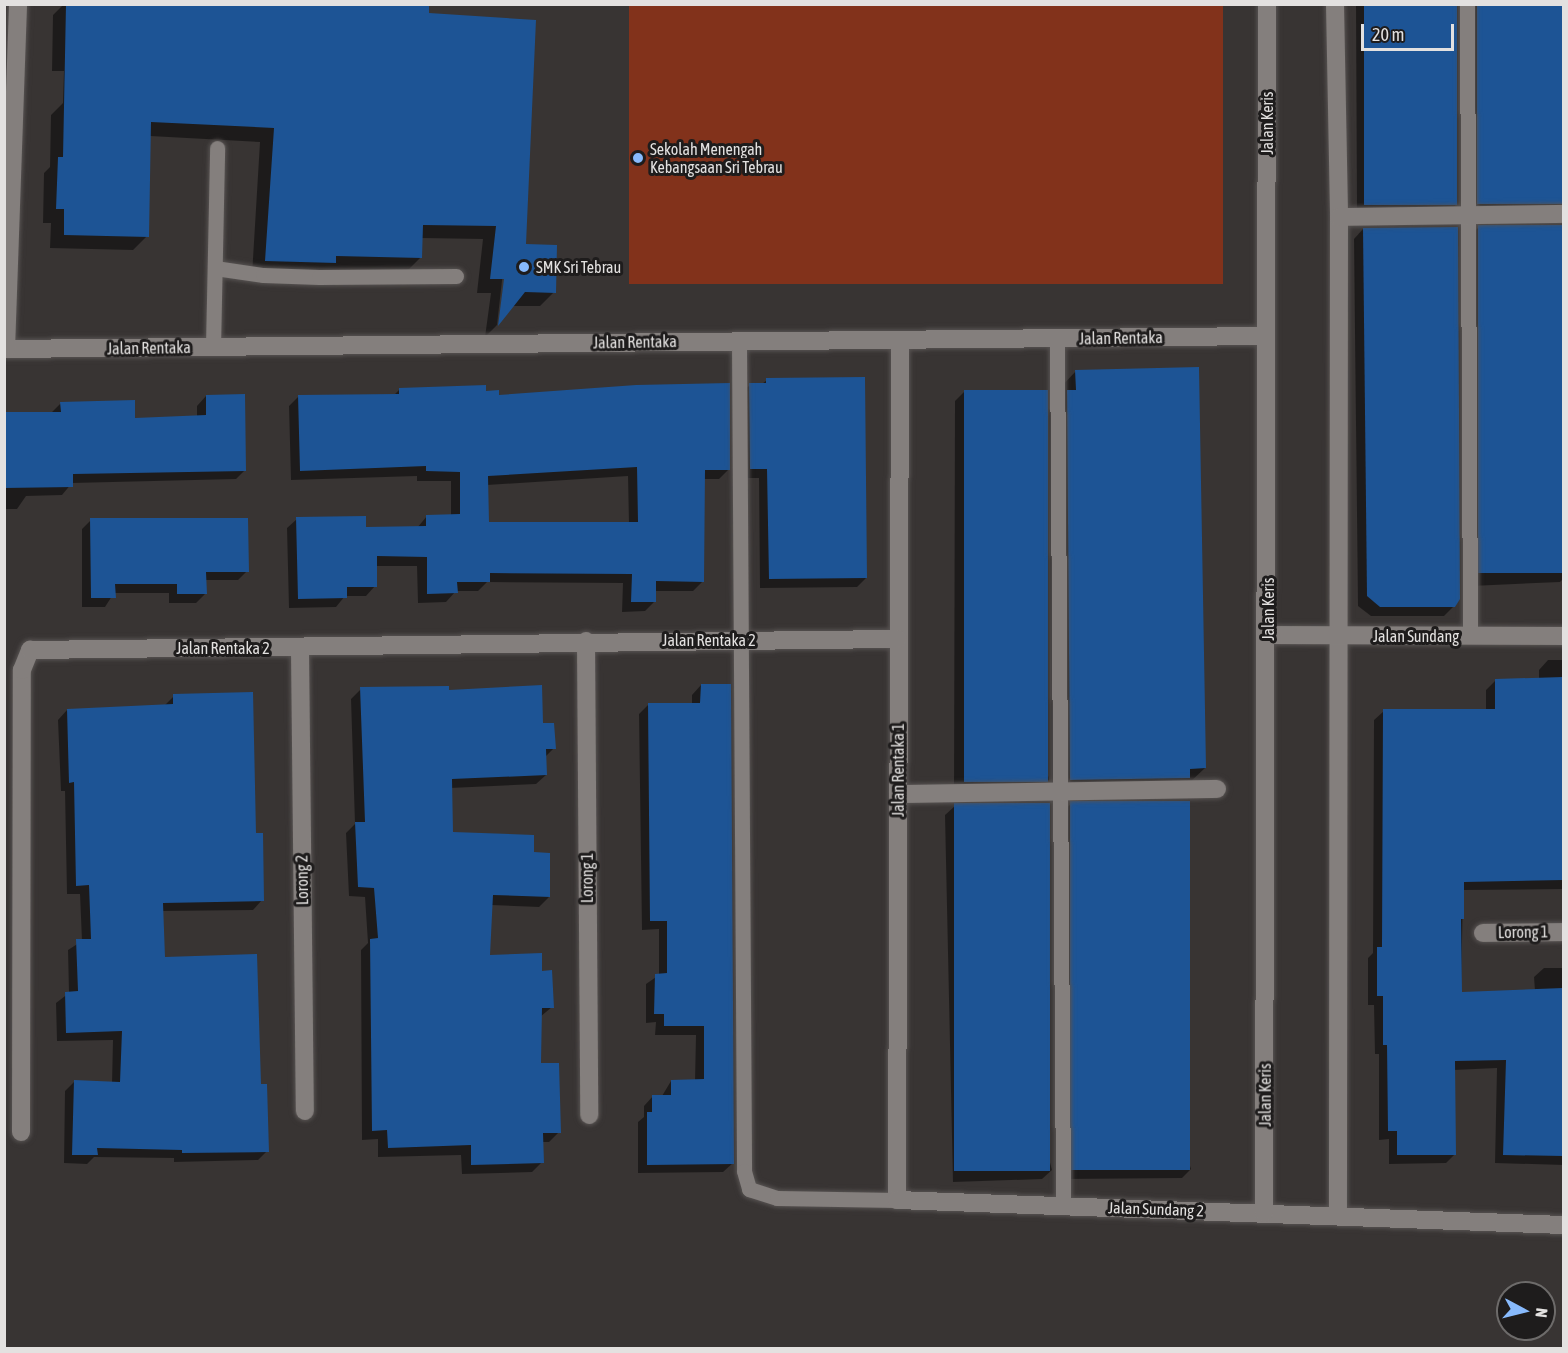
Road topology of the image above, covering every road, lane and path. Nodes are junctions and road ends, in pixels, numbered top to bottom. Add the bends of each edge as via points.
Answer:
1 (18, 4) edge
2 (1267, 4) edge
3 (1335, 4) edge
4 (1467, 4) edge
5 (217, 148) dead end
6 (1563, 213) edge
7 (1339, 217) junction
8 (1468, 217) junction
9 (214, 267) junction
10 (456, 276) dead end
11 (1266, 336) junction
12 (1057, 338) junction
13 (900, 340) junction
14 (739, 341) junction
15 (213, 347) junction
16 (5, 349) edge
17 (1336, 635) junction
18 (1268, 636) junction
19 (1470, 636) junction
20 (1563, 636) edge
21 (898, 639) junction
22 (741, 640) junction
23 (586, 641) junction
24 (300, 649) junction
25 (1217, 789) dead end
26 (1059, 790) junction
27 (898, 794) junction
28 (1563, 932) edge
29 (1483, 933) dead end
30 (305, 1112) dead end
31 (589, 1115) dead end
32 (21, 1132) dead end
33 (897, 1200) junction
34 (1063, 1206) junction
35 (1264, 1214) junction
36 (1338, 1216) junction
37 (1563, 1225) edge

1 - 16 street
2 - 11 street, Jalan Keris
3 - 7 street
4 - 8 lane
5 - 9 lane
6 - 8 street
7 - 8 street
7 - 17 street
8 - 19 lane
9 - 10 lane via 263,275
9 - 15 lane
11 - 12 street, Jalan Rentaka
11 - 18 street, Jalan Keris
12 - 13 street, Jalan Rentaka
12 - 26 lane
13 - 14 street, Jalan Rentaka
13 - 21 street, Jalan Rentaka 1
14 - 15 street, Jalan Rentaka
14 - 22 lane
15 - 16 street, Jalan Rentaka
17 - 18 street, Jalan Sundang
17 - 19 street, Jalan Sundang
17 - 36 street
18 - 35 street, Jalan Keris
19 - 20 street, Jalan Sundang
21 - 22 street, Jalan Rentaka 2
21 - 27 street, Jalan Rentaka 1
22 - 23 street, Jalan Rentaka 2
22 - 33 lane, Jalan Sundang 2 via 744,1171 749,1189 777,1198
23 - 24 street, Jalan Rentaka 2
23 - 31 street, Lorong 1
24 - 30 street, Lorong 2
24 - 32 street, Jalan Rentaka 2 via 30,650 22,670
25 - 26 street
26 - 27 street
26 - 34 lane
27 - 33 street, Jalan Rentaka 1
28 - 29 street, Lorong 1
33 - 34 street, Jalan Sundang 2
34 - 35 street, Jalan Sundang 2
35 - 36 street, Jalan Sundang 2
36 - 37 street, Jalan Sundang 2

